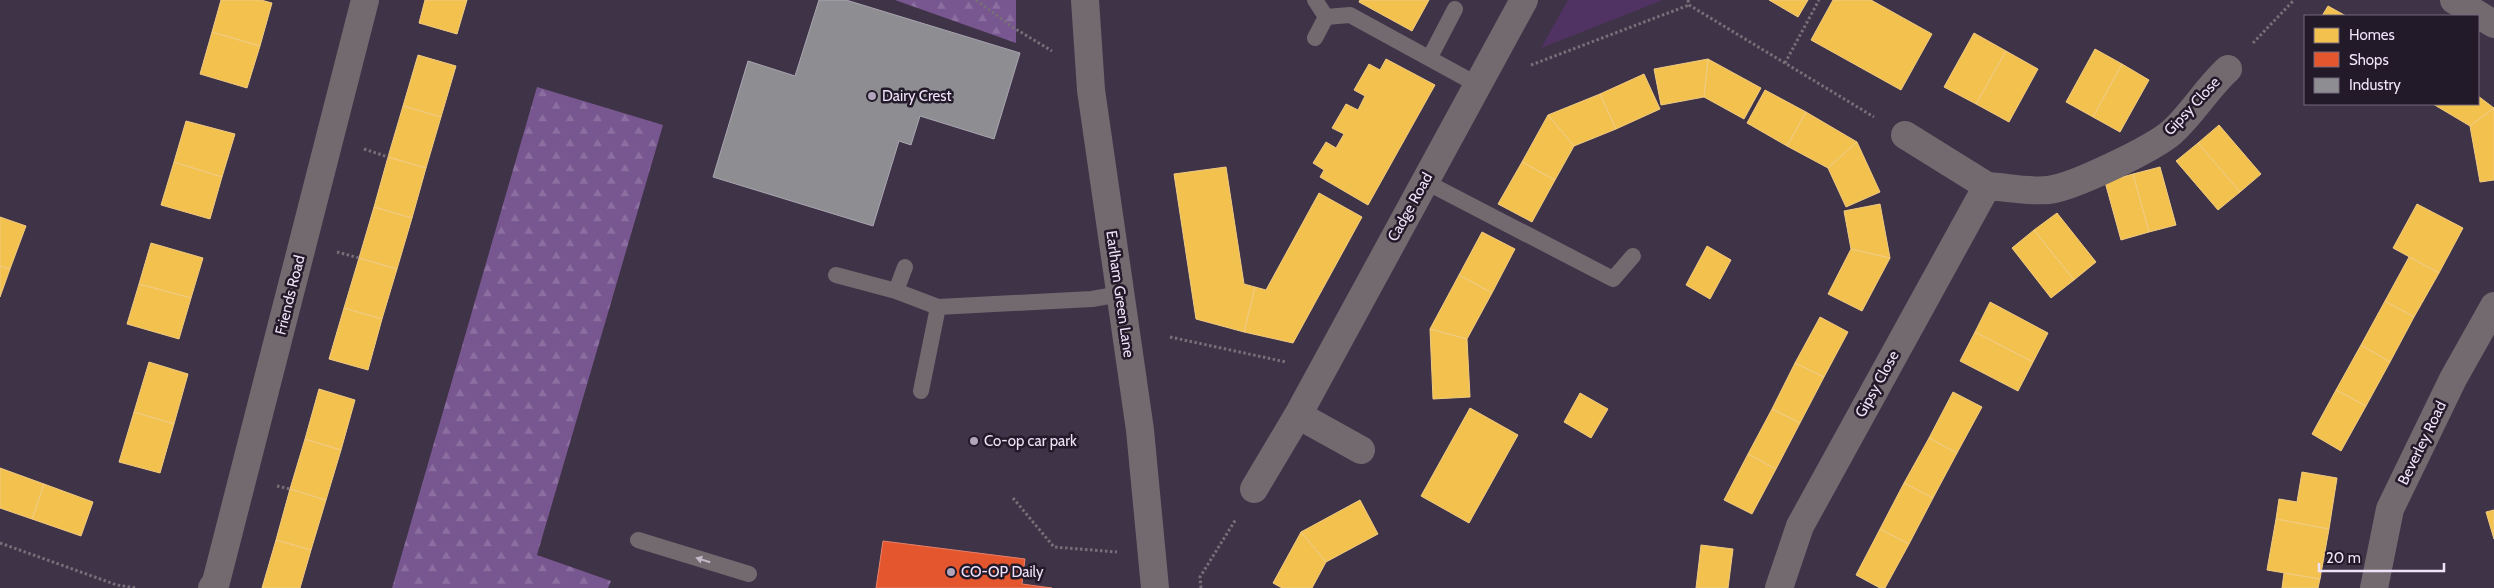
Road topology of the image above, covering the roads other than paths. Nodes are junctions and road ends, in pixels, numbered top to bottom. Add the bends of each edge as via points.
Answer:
1 (365, 0) edge
2 (1085, 0) edge
3 (1315, 0) edge
4 (1524, 0) edge
5 (2454, 0) edge
6 (1456, 9) dead end
7 (1326, 17) junction
8 (2494, 24) edge
9 (1315, 38) dead end
10 (1430, 57) junction
11 (2228, 69) road end
12 (1478, 85) junction
13 (1905, 136) road end
14 (1424, 181) junction
15 (1987, 186) junction
16 (1633, 256) dead end
17 (905, 267) dead end
18 (836, 275) dead end
19 (896, 291) junction
20 (1120, 294) junction
21 (2494, 306) edge
22 (938, 307) junction
23 (920, 391) dead end
24 (1298, 415) junction
25 (1361, 450) dead end
26 (1254, 489) road end
27 (638, 540) dead end
28 (749, 574) dead end
29 (212, 588) edge
30 (1155, 588) edge
31 (1779, 588) edge
32 (2374, 588) edge

1 - 29 street, Friends Road
2 - 20 street, Earlham Green Lane via 1091,90
3 - 7 lane
4 - 12 street, Cadge Road
5 - 8 street
6 - 10 lane
7 - 9 lane
7 - 10 lane via 1350,14
10 - 12 lane
11 - 15 street, Gipsy Close via 2211,84 2172,132 2150,148 2090,176 2048,190
12 - 14 street, Cadge Road
13 - 15 street, Gipsy Close
14 - 16 lane via 1613,279
14 - 24 street, Cadge Road
15 - 31 street, Gipsy Close via 1800,526
17 - 19 lane
18 - 19 lane
19 - 22 lane
20 - 22 lane via 1092,299
20 - 30 street, Earlham Green Lane via 1140,430
21 - 32 street, Beverley Road via 2390,509
22 - 23 lane
24 - 25 street
24 - 26 street, Cadge Road
28 -> 27 lane

